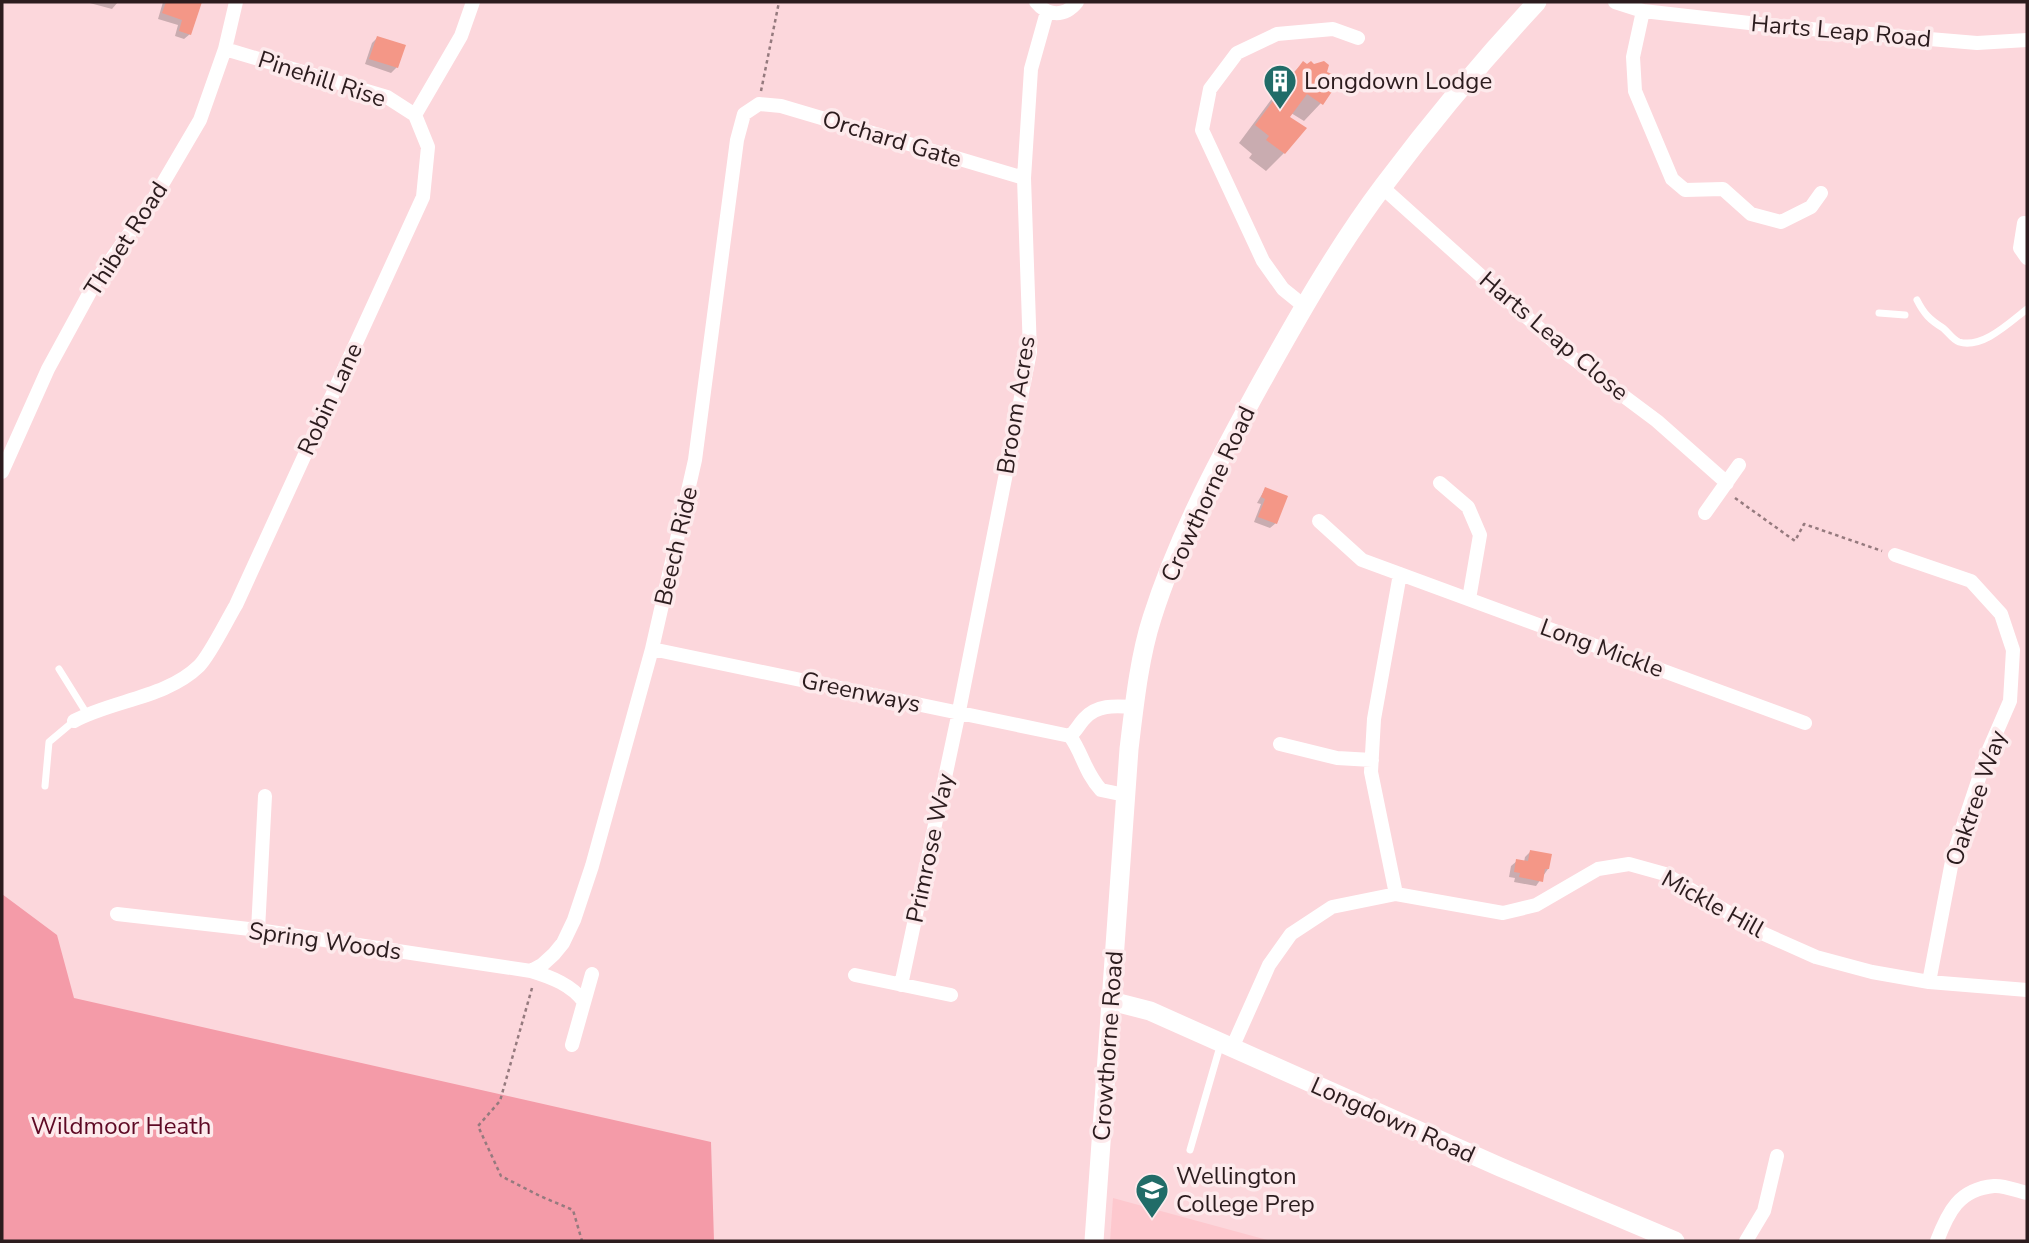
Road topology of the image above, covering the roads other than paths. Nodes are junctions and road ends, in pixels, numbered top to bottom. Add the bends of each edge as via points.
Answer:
1 (236, 2) edge
2 (473, 2) edge
3 (1036, 2) edge
4 (1077, 2) edge
5 (1537, 2) edge
6 (1615, 2) edge
7 (1643, 11) junction
8 (1047, 12) junction
9 (1358, 38) dead end
10 (2027, 40) edge
11 (225, 49) junction
12 (760, 104) joint
13 (415, 115) junction
14 (1024, 178) junction
15 (1382, 187) junction
16 (1685, 191) junction
17 (1821, 193) dead end
18 (1679, 205) dead end
19 (2024, 223) dead end
20 (2027, 258) edge
21 (1917, 300) dead end
22 (1304, 306) junction
23 (2027, 309) edge
24 (1879, 313) dead end
25 (1905, 315) dead end
26 (1739, 465) dead end
27 (2, 472) edge
28 (1440, 483) dead end
29 (1725, 486) junction
30 (1706, 513) dead end
31 (1319, 521) dead end
32 (1895, 555) road end
33 (1399, 573) junction
34 (1469, 599) junction
35 (652, 649) junction
36 (59, 669) dead end
37 (1134, 707) junction
38 (958, 712) junction
39 (80, 718) junction
40 (1805, 723) dead end
41 (1070, 736) junction
42 (1280, 744) dead end
43 (1372, 760) junction
44 (45, 786) dead end
45 (1125, 795) junction
46 (265, 796) dead end
47 (1396, 894) junction
48 (117, 914) dead end
49 (258, 930) junction
50 (554, 954) junction
51 (531, 971) junction
52 (592, 974) dead end
53 (855, 975) dead end
54 (558, 981) junction
55 (1929, 982) junction
56 (901, 985) junction
57 (2027, 990) edge
58 (951, 995) dead end
59 (1111, 1001) junction
60 (584, 1002) junction
61 (572, 1045) dead end
62 (1227, 1045) junction
63 (1190, 1150) dead end
64 (1777, 1156) dead end
65 (2027, 1193) edge
66 (1094, 1241) edge
67 (1675, 1241) edge
68 (1746, 1241) edge
69 (1937, 1241) edge

1 - 11 street, Thibet Road
2 - 13 street via 461,36
3 - 8 street
4 - 8 street via 1062,13
5 - 15 street, Crowthorne Road via 1446,105
6 - 7 street, Harts Leap Road
7 - 10 street, Harts Leap Road via 1977,43
7 - 16 street via 1633,57 1635,91 1672,179
8 - 14 street, Broom Acres via 1031,69
9 - 22 street via 1333,29 1277,34 1237,53 1210,89 1202,130 1263,261 1283,289
11 - 13 street, Pinehill Rise via 387,97
11 - 27 street, Thibet Road via 200,120 153,200 96,281 48,369
12 - 14 street, Orchard Gate via 781,106
12 - 35 street, Beech Ride via 744,114 740,125 695,460
13 - 39 street, Robin Lane via 428,147 423,197 236,605 200,665 168,687
14 - 38 street, Broom Acres via 1030,352
15 - 22 street, Crowthorne Road
15 - 29 street, Harts Leap Close via 1570,356 1657,421
16 - 17 street via 1723,189 1751,214 1781,222 1811,207
16 - 18 street
19 - 20 street via 2020,248
21 - 23 lane via 1929,319 1957,342 1969,343 1992,334
22 - 37 street, Crowthorne Road via 1230,438 1182,536 1151,620
24 - 25 lane
26 - 29 street
28 - 34 street via 1468,507 1480,535
29 - 30 street
31 - 33 street, Long Mickle via 1362,560
32 - 55 street, Oaktree Way via 1970,581 2001,614 2013,650 2011,701 1987,754 1953,856
33 - 34 street, Long Mickle
33 - 43 street via 1374,719
34 - 40 street, Long Mickle
35 - 38 street, Greenways
35 - 50 street, Beech Ride via 592,866 574,920
36 - 39 lane
37 - 41 street via 1096,709
37 - 45 street, Crowthorne Road
38 - 41 street, Greenways
38 - 56 street, Primrose Way
39 - 44 lane via 49,742
41 - 45 street via 1084,768 1101,790
42 - 43 street via 1337,758
43 - 47 street
45 - 59 street, Crowthorne Road
46 - 49 street
47 - 55 street, Mickle Hill via 1503,913 1536,905 1598,869 1629,864 1665,874 1762,933 1816,957
47 - 62 street, Mickle Hill via 1332,907 1291,934 1269,965
48 - 49 street, Spring Woods
49 - 51 street, Spring Woods
50 - 51 street, Beech Ride
50 - 54 street
51 - 54 street, Spring Woods
52 - 60 street
53 - 56 street
54 - 60 street, Spring Woods
55 - 57 street, Mickle Hill
56 - 58 street
59 - 62 street, Longdown Road via 1150,1011
59 - 66 street, Crowthorne Road
60 - 61 street
62 - 63 lane
62 - 67 street, Longdown Road
64 - 68 street via 1764,1210
65 - 69 street via 1996,1186 1966,1193 1946,1218

